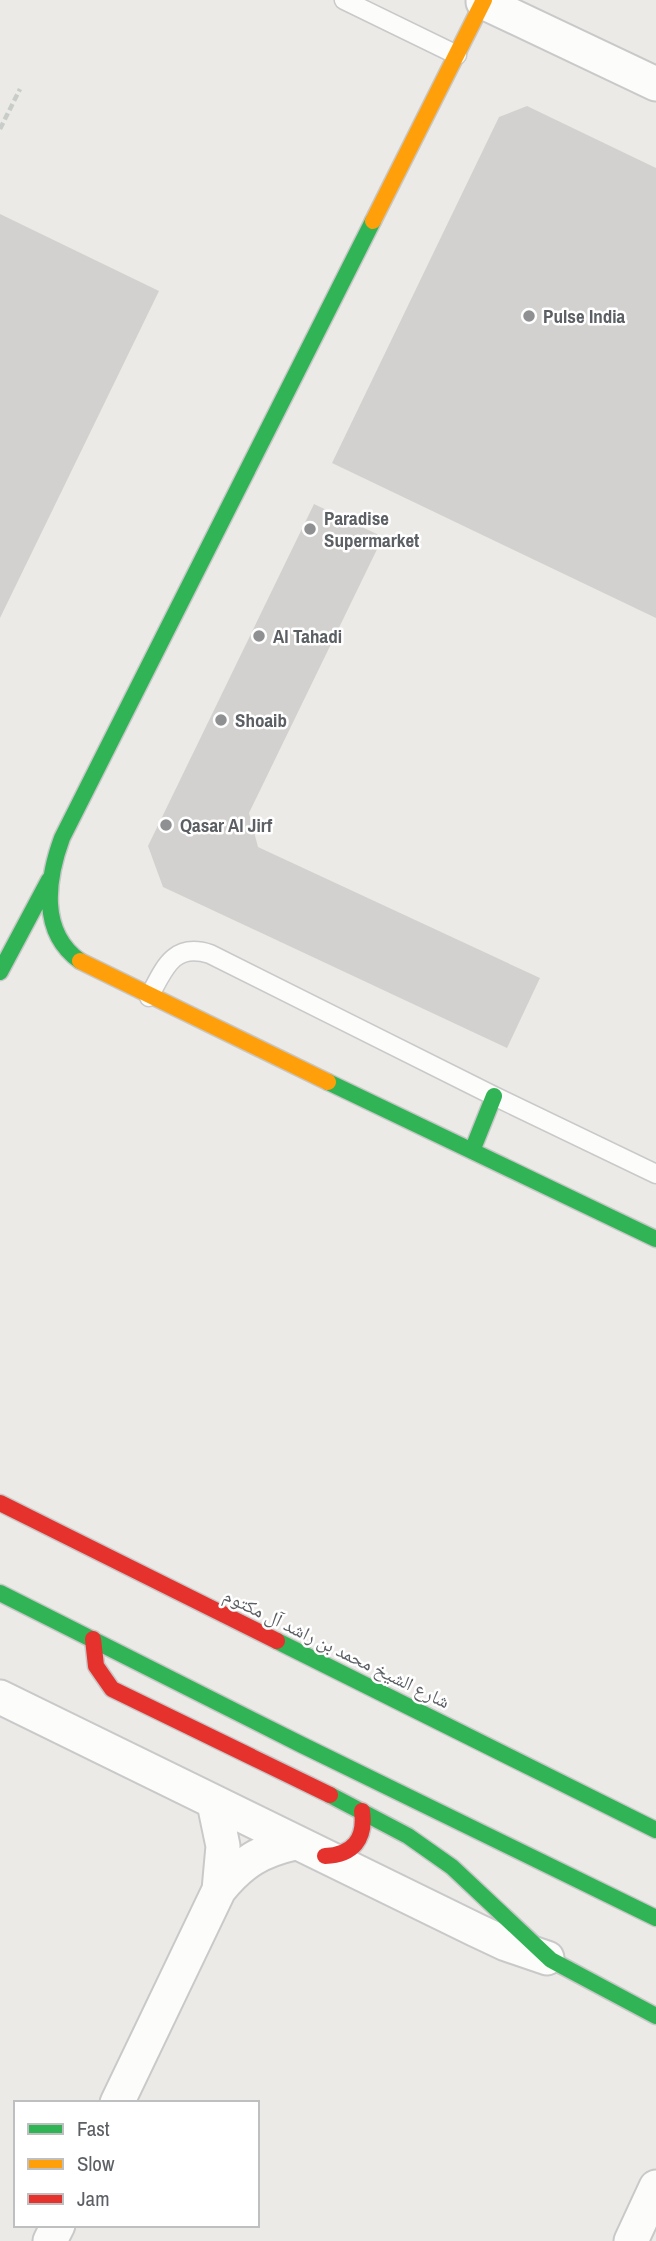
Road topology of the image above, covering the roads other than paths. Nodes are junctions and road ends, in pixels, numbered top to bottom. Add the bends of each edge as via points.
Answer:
1 (344, 0) edge
2 (484, 1) edge
3 (457, 55) junction
4 (656, 85) edge
5 (49, 880) junction
6 (0, 972) edge
7 (149, 997) junction
8 (494, 1096) junction
9 (472, 1151) junction
10 (656, 1174) edge
11 (655, 1235) edge
12 (0, 1503) edge
13 (0, 1593) edge
14 (93, 1639) junction
15 (0, 1697) edge
16 (214, 1803) junction
17 (362, 1811) junction
18 (656, 1830) edge
19 (295, 1843) junction
20 (325, 1856) junction
21 (219, 1890) junction
22 (656, 1918) edge
23 (551, 1960) junction
24 (656, 2016) edge
25 (118, 2101) edge
26 (656, 2187) edge
27 (631, 2241) edge

1 - 3 lane
2 - 3 main road
2 - 4 street
3 - 5 main road via 62,838
5 - 6 main road
5 - 7 main road via 50,906 69,953
7 - 8 lane via 171,959 201,951
7 - 9 main road
8 - 9 main road
8 - 10 lane
9 - 11 main road
12 - 18 main road, شارع الشيخ محمد بن راشد آل مكتوم
13 - 14 main road
14 - 17 main road via 95,1666 112,1689
14 - 22 main road
15 - 16 street
16 - 19 street
16 - 21 street via 223,1846
17 - 20 main road via 360,1841 345,1854
17 - 23 main road via 452,1867
19 - 20 street
19 - 21 street via 252,1858
20 - 23 street via 496,1939
21 - 25 street
23 - 24 main road
26 - 27 street

